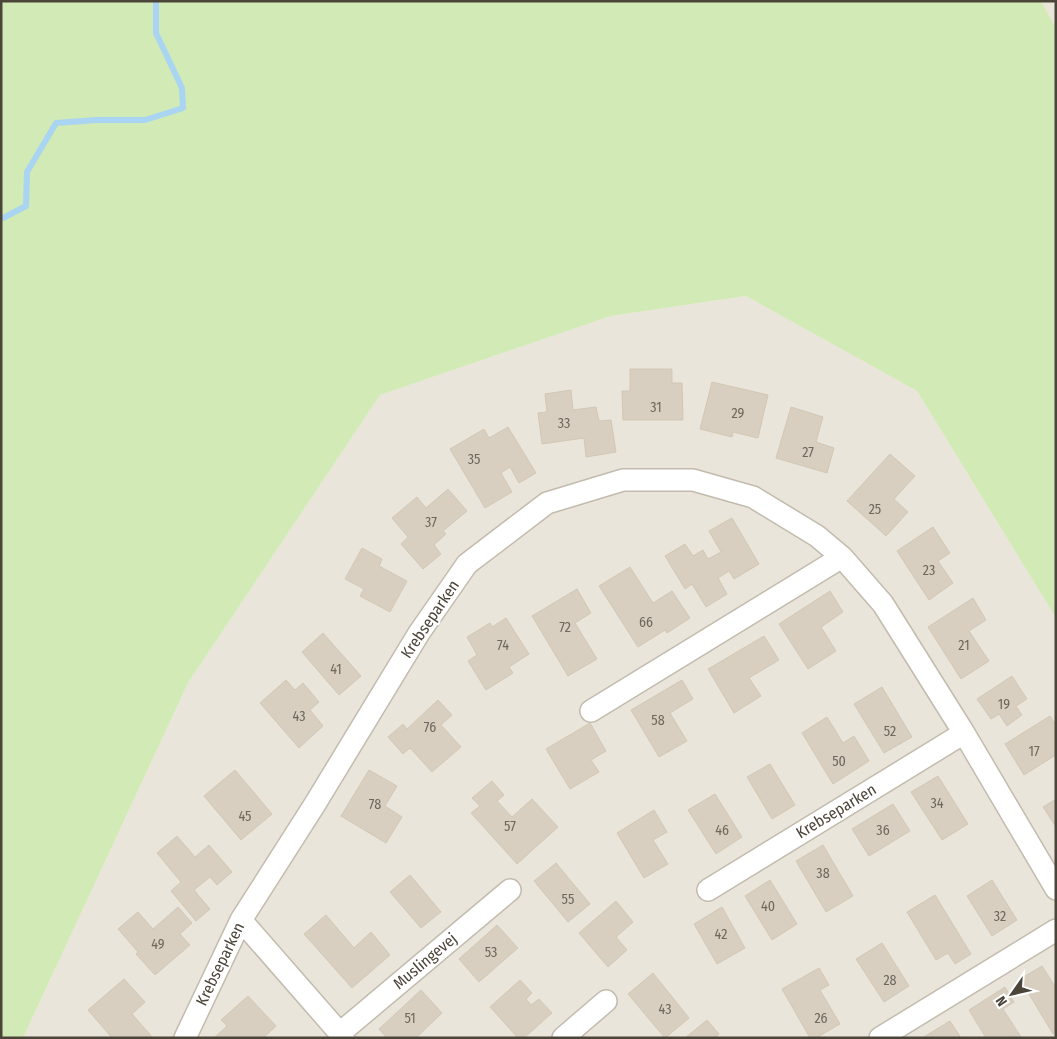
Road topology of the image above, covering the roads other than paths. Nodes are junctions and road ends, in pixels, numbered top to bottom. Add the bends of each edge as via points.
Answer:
1 (842, 557) junction
2 (591, 711) dead end
3 (964, 733) junction
4 (1056, 889) edge
5 (510, 890) dead end
6 (708, 890) dead end
7 (241, 920) junction
8 (1056, 930) edge
9 (606, 1001) dead end
10 (342, 1035) edge
11 (185, 1038) edge
12 (563, 1038) edge
13 (880, 1038) edge

1 - 2 street
1 - 3 street, Krebseparken via 883,604
1 - 7 street, Krebseparken via 817,536 754,497 692,480 623,480 547,503 467,564 419,633
3 - 4 street, Krebseparken
3 - 6 street, Krebseparken
5 - 10 street, Muslingevej
7 - 10 street, Muslingevej
7 - 11 street, Krebseparken
8 - 13 street
9 - 12 street

